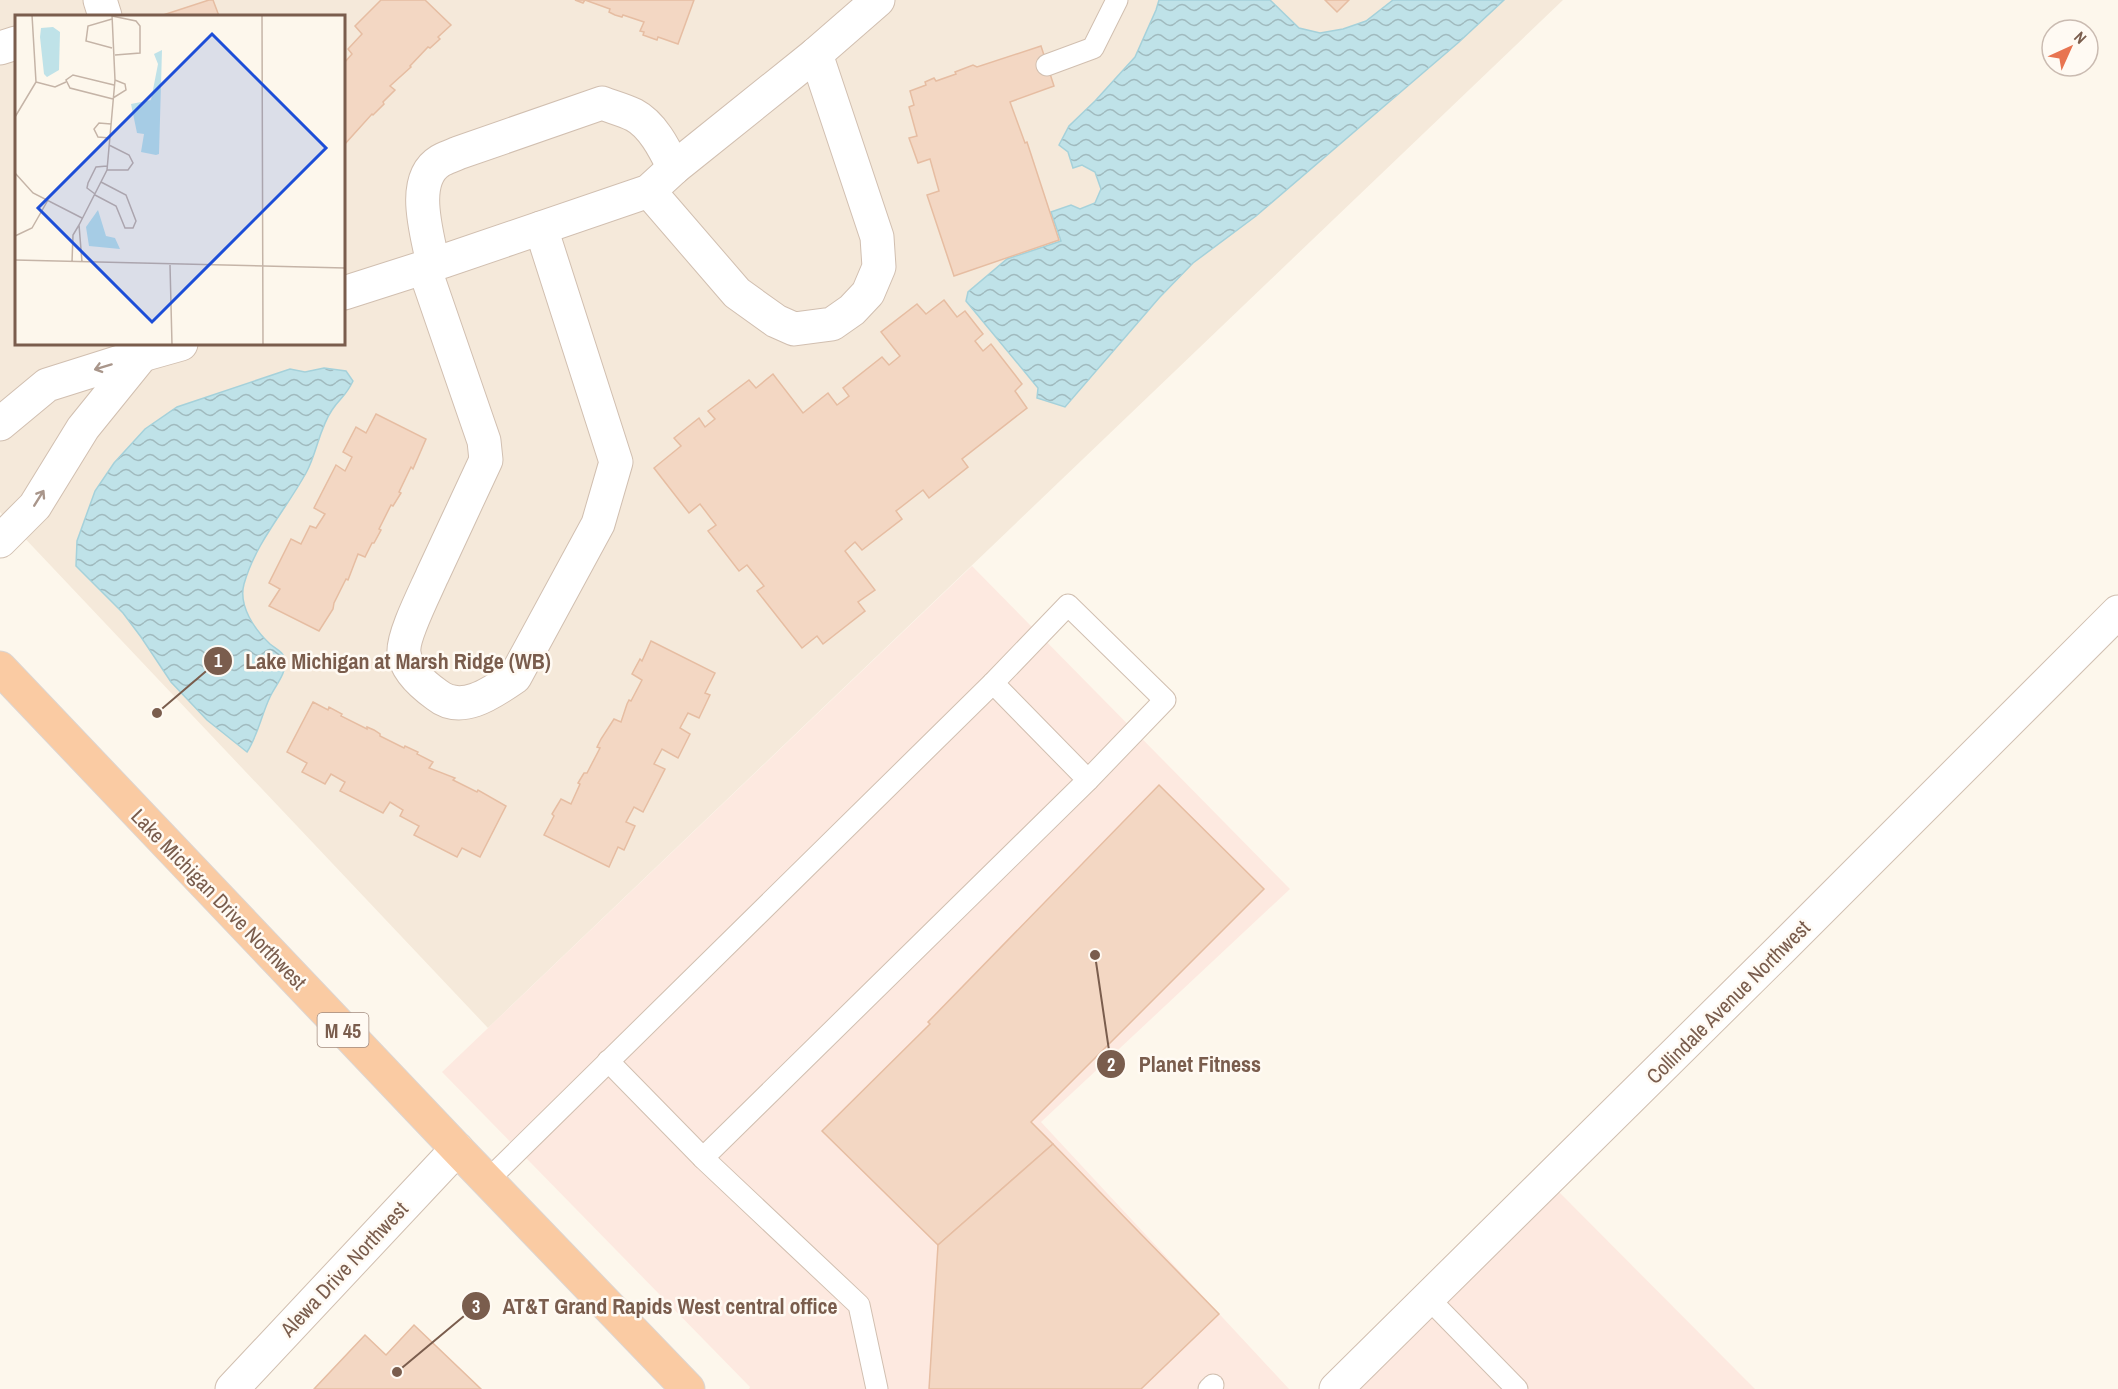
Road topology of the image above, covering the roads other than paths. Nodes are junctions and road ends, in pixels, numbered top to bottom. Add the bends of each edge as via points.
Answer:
1 (1117, 0) edge
2 (863, 4) edge
3 (15, 43) edge
4 (0, 48) edge
5 (816, 54) junction
6 (1047, 65) dead end
7 (674, 168) junction
8 (649, 191) junction
9 (542, 228) junction
10 (429, 266) junction
11 (345, 293) edge
12 (178, 345) edge
13 (142, 356) junction
14 (0, 424) edge
15 (0, 541) edge
16 (2118, 612) edge
17 (0, 668) edge
18 (993, 683) junction
19 (1088, 780) junction
20 (608, 1061) junction
21 (457, 1149) junction
22 (703, 1158) junction
23 (487, 1181) junction
24 (1428, 1298) junction
25 (232, 1389) edge
26 (688, 1389) edge
27 (877, 1389) edge
28 (1336, 1389) edge
29 (1517, 1389) edge

1 - 6 lane via 1093,48
2 - 5 street
3 - 4 street
5 - 7 street
5 - 8 street via 877,237 879,267 868,293 852,310 832,324 794,329 776,321 737,293
7 - 8 street
7 - 10 street via 647,125 636,116 602,103 458,153 439,161 424,180
8 - 9 street
9 - 10 street
9 - 10 street via 616,462 598,524 515,677 491,694 458,703 445,700 413,674 404,652 412,620 486,460 484,441
10 - 11 street
12 - 13 street
13 -> 14 street via 47,385
15 -> 13 street via 35,506 83,428
16 - 24 street, Collindale Avenue Northwest
17 - 21 highway, Lake Michigan Drive Northwest / M 45
18 - 19 lane
18 - 19 lane via 1068,605 1165,700
18 - 20 lane
19 - 22 lane
20 - 22 lane
20 - 23 lane
21 - 23 highway, Lake Michigan Drive Northwest / M 45
21 - 25 street, Alewa Drive Northwest
22 - 27 lane via 859,1305
23 - 26 highway, Lake Michigan Drive Northwest / M 45
24 - 28 street, Collindale Avenue Northwest
24 - 29 lane

